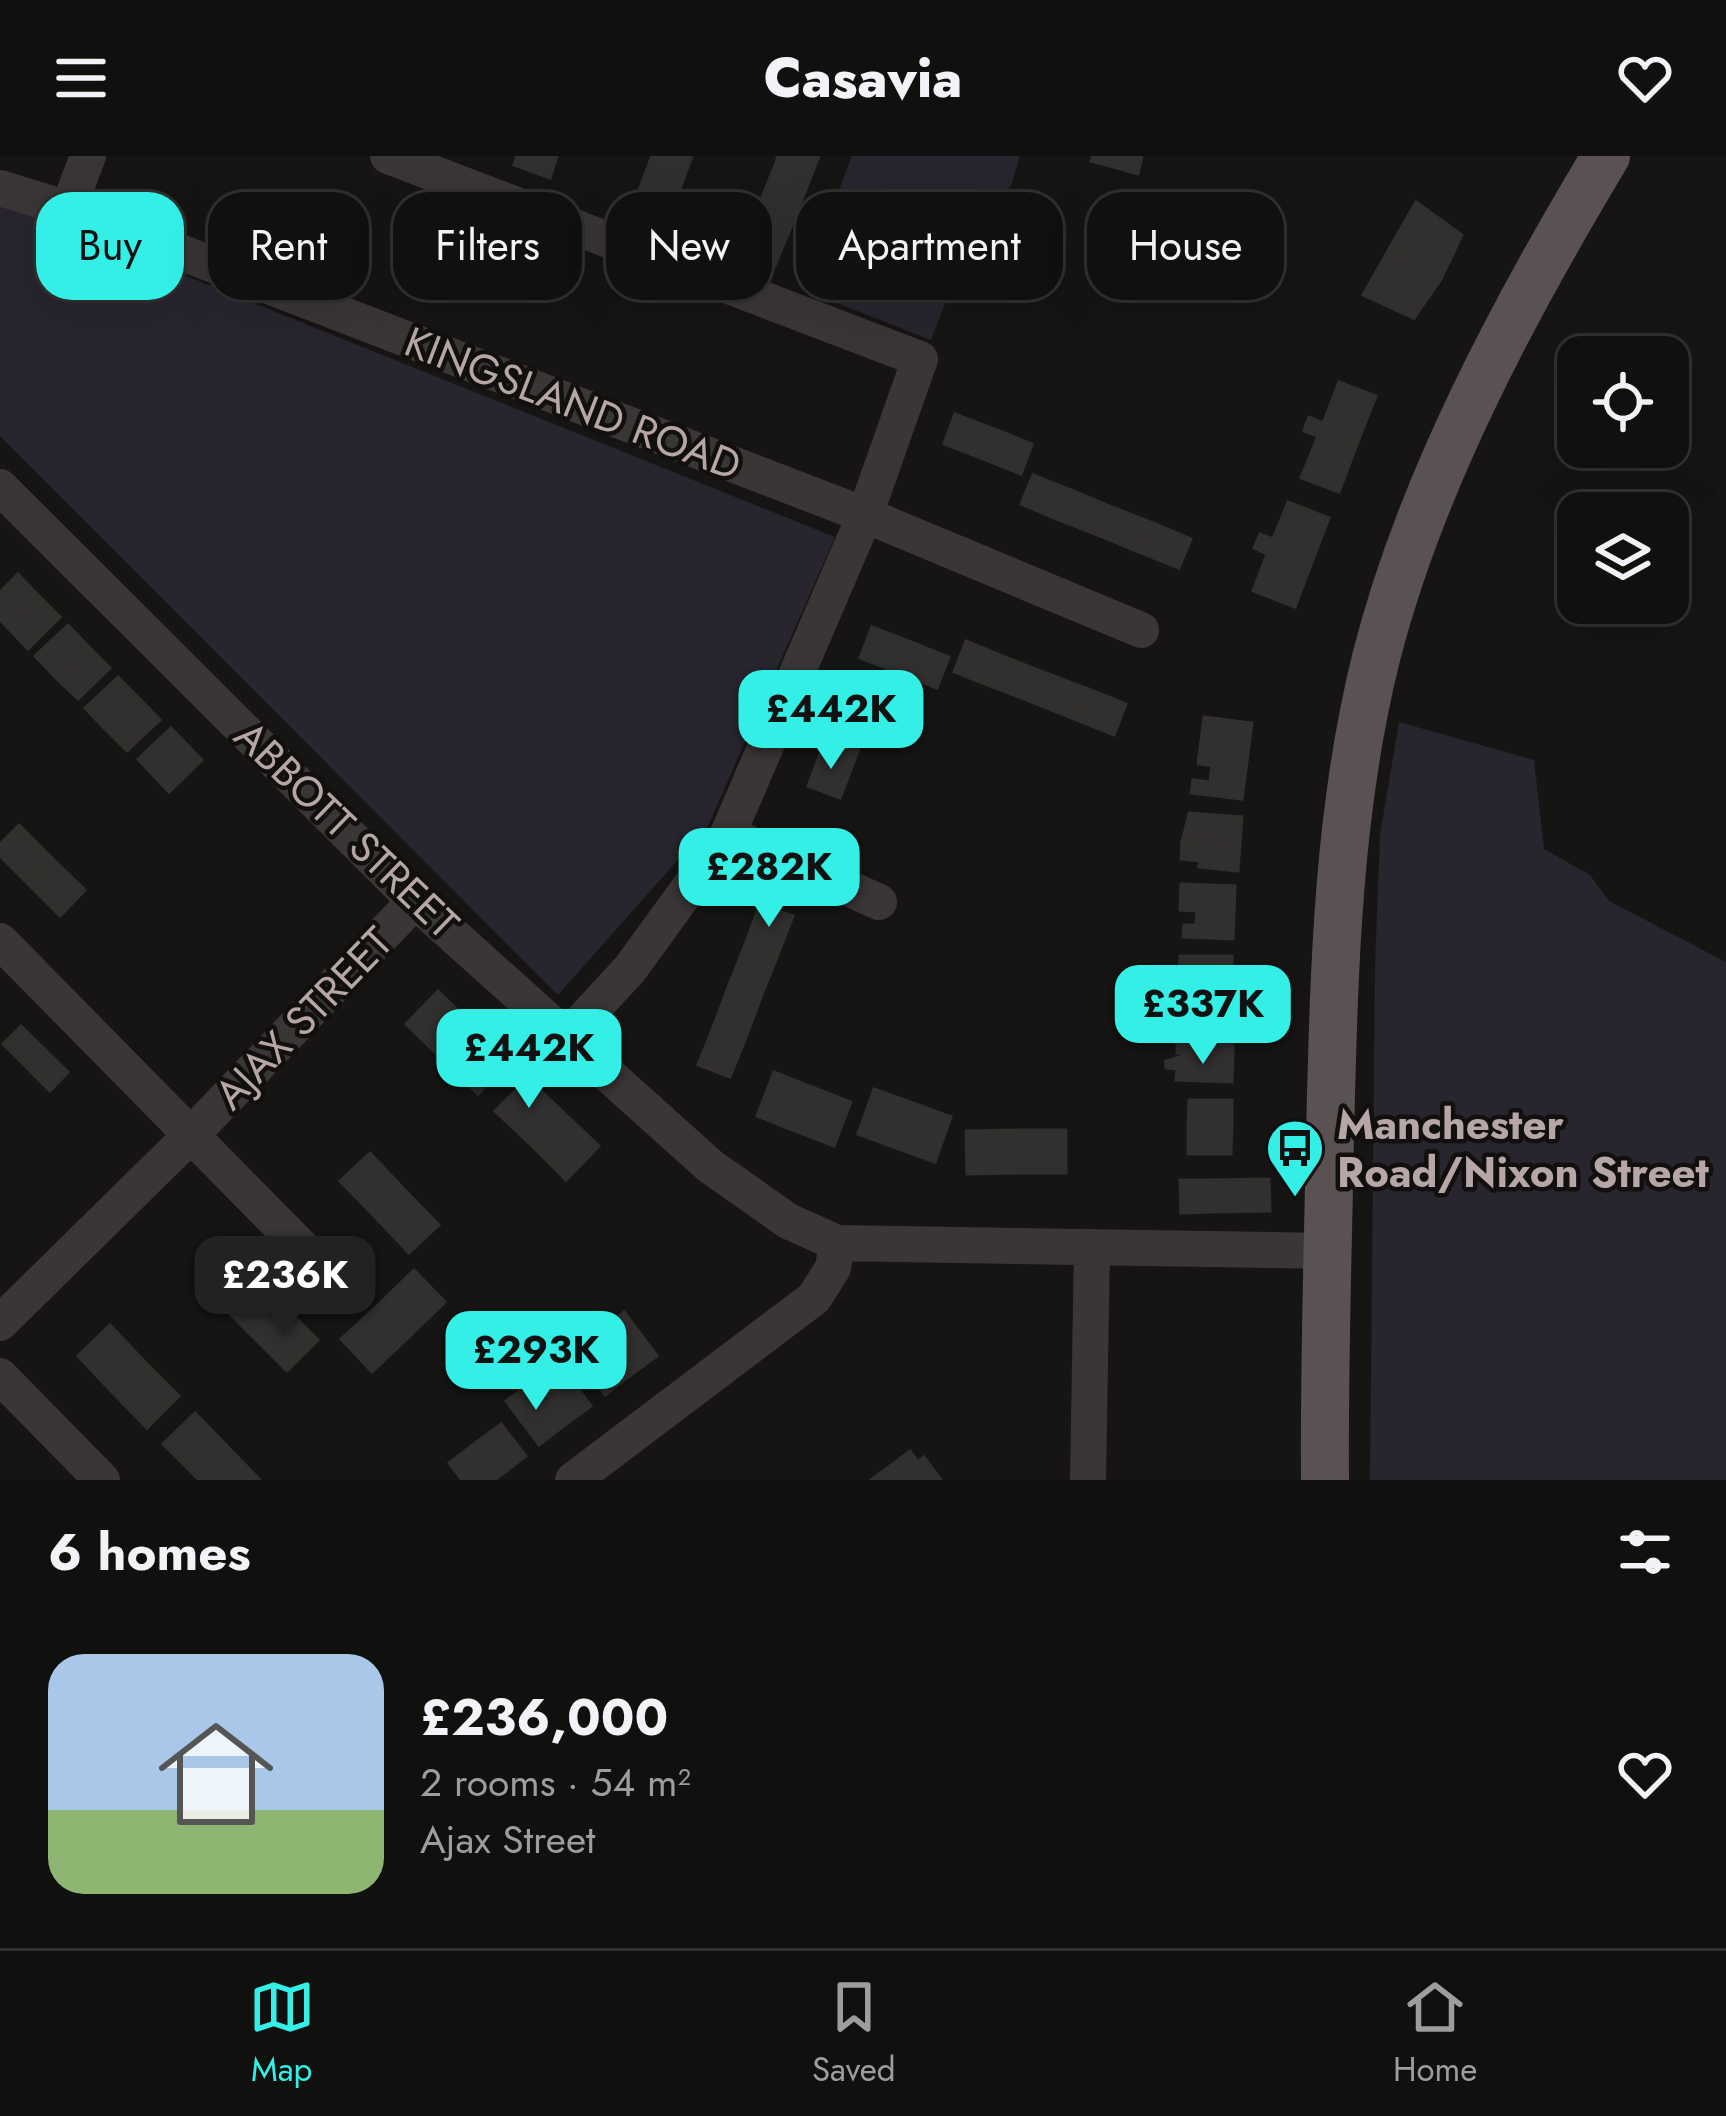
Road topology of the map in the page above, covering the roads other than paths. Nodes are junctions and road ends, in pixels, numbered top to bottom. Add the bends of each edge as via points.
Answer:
1 (88, 156) edge
2 (388, 156) edge
3 (1606, 156) edge
4 (0, 188) edge
5 (74, 192) edge
6 (36, 199) edge
7 (184, 254) edge
8 (0, 487) edge
9 (865, 515) junction
10 (1141, 630) dead end
11 (728, 834) junction
12 (415, 901) junction
13 (879, 902) dead end
14 (0, 940) edge
15 (569, 1035) junction
16 (191, 1135) junction
17 (837, 1244) junction
18 (1092, 1246) junction
19 (1328, 1251) junction
20 (314, 1260) dead end
21 (0, 1323) edge
22 (0, 1376) edge
23 (102, 1480) edge
24 (573, 1480) edge
25 (1088, 1480) edge
26 (1325, 1480) edge

1 - 5 street
2 - 9 street via 920,359
3 - 19 main road via 1487,374 1415,540 1377,656 1343,857
4 - 6 street, KINGSLAND ROAD
7 - 9 street, KINGSLAND ROAD
8 - 12 street, ABBOTT STREET
9 - 10 street, KINGSLAND ROAD
9 - 11 street
11 - 13 street
11 - 15 street via 629,969
12 - 15 street, ABBOTT STREET
12 - 16 street, AJAX STREET
14 - 16 street
15 - 17 street, ABBOTT STREET via 710,1166 788,1221
16 - 20 street, AJAX STREET
16 - 21 street, AJAX STREET
17 - 18 street, ABBOTT STREET
17 - 24 street via 814,1298
18 - 19 street, ABBOTT STREET
18 - 25 street
19 - 26 main road
22 - 23 street

